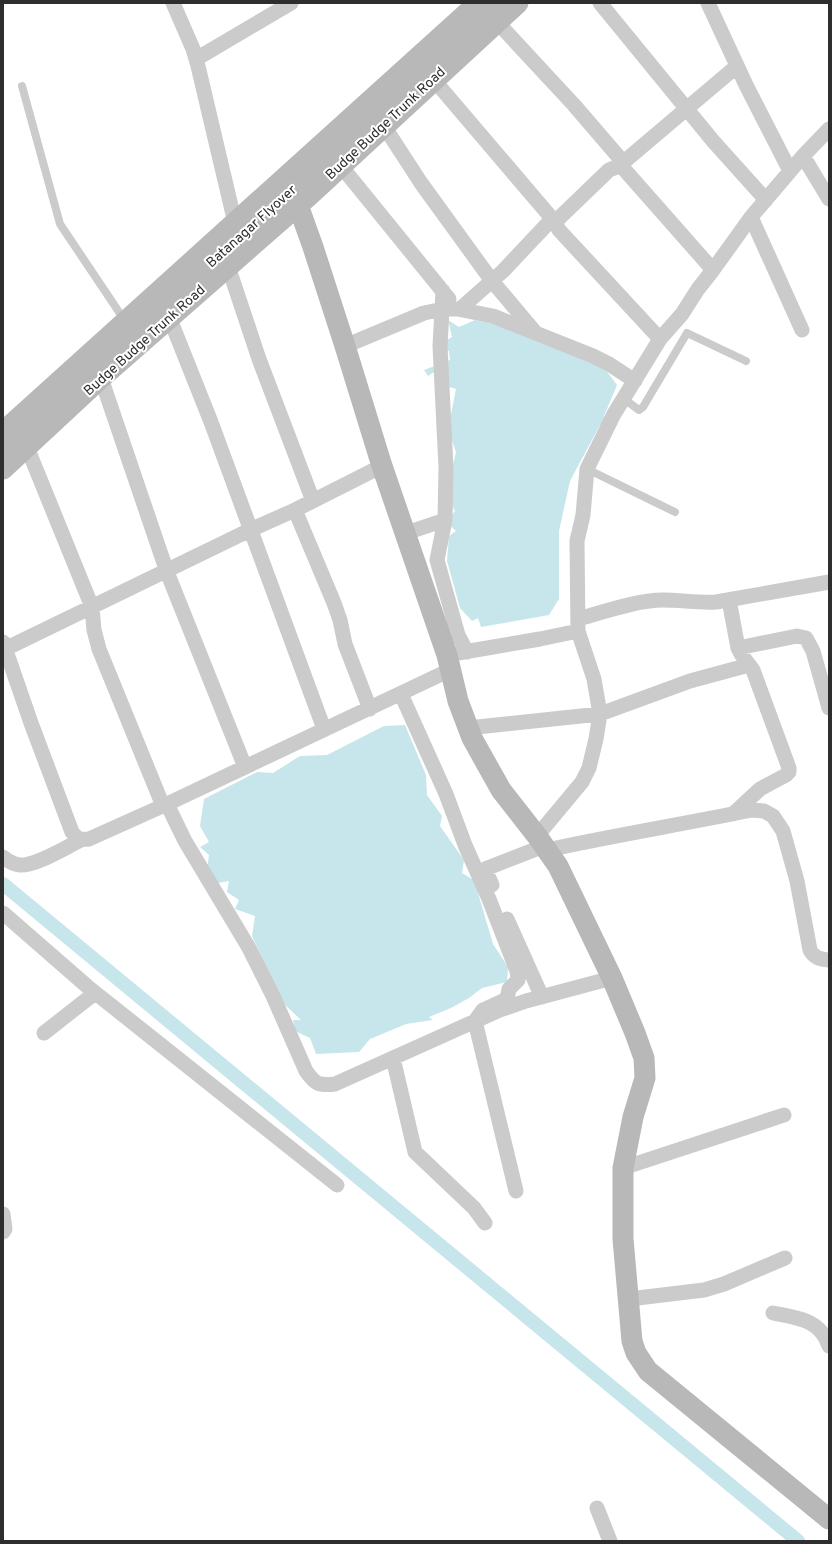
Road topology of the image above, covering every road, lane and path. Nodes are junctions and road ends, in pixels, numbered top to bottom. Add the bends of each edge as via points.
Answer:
1 (173, 3) edge
2 (291, 3) edge
3 (478, 3) edge
4 (518, 3) edge
5 (600, 3) edge
6 (708, 3) edge
7 (498, 12) edge
8 (196, 59) junction
9 (737, 66) junction
10 (434, 80) junction
11 (22, 86) dead end
12 (687, 109) junction
13 (384, 126) junction
14 (829, 129) edge
15 (803, 156) junction
16 (621, 164) junction
17 (341, 166) junction
18 (790, 171) junction
19 (279, 183) junction
20 (829, 199) edge
21 (766, 200) junction
22 (298, 205) junction
23 (752, 217) junction
24 (554, 221) junction
25 (235, 223) junction
26 (255, 243) junction
27 (228, 266) junction
28 (713, 270) junction
29 (492, 281) junction
30 (453, 309) junction
31 (170, 318) junction
32 (126, 322) junction
33 (673, 324) junction
34 (802, 330) dead end
35 (687, 333) junction
36 (537, 334) junction
37 (660, 340) junction
38 (346, 346) junction
39 (746, 361) dead end
40 (101, 378) junction
41 (635, 381) junction
42 (624, 400) junction
43 (3, 432) edge
44 (28, 447) junction
45 (3, 450) edge
46 (382, 466) junction
47 (587, 468) junction
48 (3, 469) edge
49 (313, 501) junction
50 (296, 510) junction
51 (675, 512) dead end
52 (445, 520) junction
53 (250, 530) junction
54 (406, 533) junction
55 (167, 572) junction
56 (829, 582) edge
57 (729, 600) junction
58 (92, 607) junction
59 (578, 625) junction
60 (4, 647) edge
61 (738, 648) junction
62 (455, 659) junction
63 (749, 665) junction
64 (401, 694) junction
65 (829, 708) edge
66 (370, 709) junction
67 (600, 714) junction
68 (468, 728) junction
69 (324, 729) junction
70 (245, 767) junction
71 (165, 805) junction
72 (734, 814) junction
73 (81, 840) junction
74 (543, 844) junction
75 (3, 857) edge
76 (3, 913) edge
77 (829, 960) edge
78 (612, 978) junction
79 (95, 993) junction
80 (542, 997) junction
81 (475, 1021) junction
82 (44, 1033) dead end
83 (393, 1058) junction
84 (784, 1115) dead end
85 (623, 1168) junction
86 (337, 1185) dead end
87 (516, 1191) dead end
88 (3, 1214) edge
89 (484, 1223) dead end
90 (3, 1232) edge
91 (785, 1258) dead end
92 (629, 1299) junction
93 (773, 1312) dead end
94 (829, 1346) edge
95 (597, 1508) dead end
96 (828, 1517) edge
97 (610, 1541) edge

1 - 8 street
2 - 8 street
3 - 19 street, Budge Budge Trunk Road
4 - 7 street, Budge Budge Trunk Road
5 - 12 street
6 - 9 street
7 - 10 street, Budge Budge Trunk Road
7 - 16 street
7 - 45 street, Batanagar Flyover, bridge
8 - 25 street
9 - 12 street
9 - 18 street
10 - 13 street, Budge Budge Trunk Road
10 - 24 street
11 - 32 lane via 60,224
12 - 16 street
12 - 21 street
13 - 17 street, Budge Budge Trunk Road
13 - 29 street via 421,183
14 - 15 street
15 - 18 street
15 - 20 street
16 - 24 street via 609,170
16 - 28 street
17 - 22 street, Budge Budge Trunk Road
17 - 30 street via 444,291
18 - 21 street
19 - 22 street
19 - 25 street, Budge Budge Trunk Road
21 - 23 street
22 - 26 street, Budge Budge Trunk Road
22 - 38 street
23 - 28 street
23 - 34 street
24 - 29 street
24 - 37 street via 559,230
25 - 26 street
25 - 32 street, Budge Budge Trunk Road
26 - 27 street, Budge Budge Trunk Road
27 - 31 street, Budge Budge Trunk Road
27 - 49 street via 259,359
28 - 33 street
29 - 30 street
29 - 36 street
30 - 36 street via 493,316
30 - 38 street via 424,313
30 - 52 street via 440,346 446,468
31 - 40 street, Budge Budge Trunk Road
31 - 53 street
32 - 43 street, Budge Budge Trunk Road
33 - 35 lane
33 - 37 street
35 - 39 lane
35 - 42 lane via 643,407 639,410
36 - 41 street via 593,356
37 - 41 street
38 - 46 street
40 - 44 street, Budge Budge Trunk Road
40 - 55 street
41 - 42 street
42 - 47 street via 614,414
44 - 48 street, Budge Budge Trunk Road
44 - 58 street
46 - 49 street
46 - 54 street
47 - 51 lane
47 - 59 street via 577,541
49 - 50 street
50 - 53 street
50 - 66 street via 334,603 345,644
52 - 54 street
52 - 62 street via 437,560 458,634
53 - 55 street
53 - 69 street
54 - 62 street
55 - 58 street
55 - 70 street
56 - 57 street
57 - 59 street via 649,601
57 - 61 street
58 - 60 street
58 - 71 street via 99,649
59 - 62 street via 540,639
59 - 67 street via 594,680
60 - 73 street via 72,832
61 - 63 street
61 - 65 street via 797,636 806,638 813,651
62 - 64 street
62 - 68 street via 458,700
63 - 67 street via 690,681
63 - 72 street via 789,772 760,789
64 - 66 street
64 - 81 street via 446,794 517,971 518,980 509,989 507,999 483,1010
66 - 69 street
67 - 68 street
67 - 74 street via 589,768
68 - 74 street via 501,790
69 - 70 street
70 - 71 street
71 - 73 street via 89,839
71 - 83 street via 249,948 313,1081 323,1086 335,1084
72 - 74 street via 613,836
72 - 77 street via 752,810 764,811 773,816 783,830 797,881 810,950 818,958
73 - 75 street via 34,863 20,865
74 - 78 street via 558,866
74 - 80 street via 485,869
76 - 79 street
78 - 80 street
78 - 85 street via 644,1058 645,1078 633,1117
79 - 82 street
79 - 86 street
80 - 81 street
81 - 83 street
81 - 87 street
83 - 89 street via 416,1152 474,1208
84 - 85 street
85 - 92 street via 623,1232
88 - 90 street
91 - 92 street via 704,1290
92 - 96 street via 632,1341 636,1354 648,1371
93 - 94 street via 814,1324 826,1338
95 - 97 street

